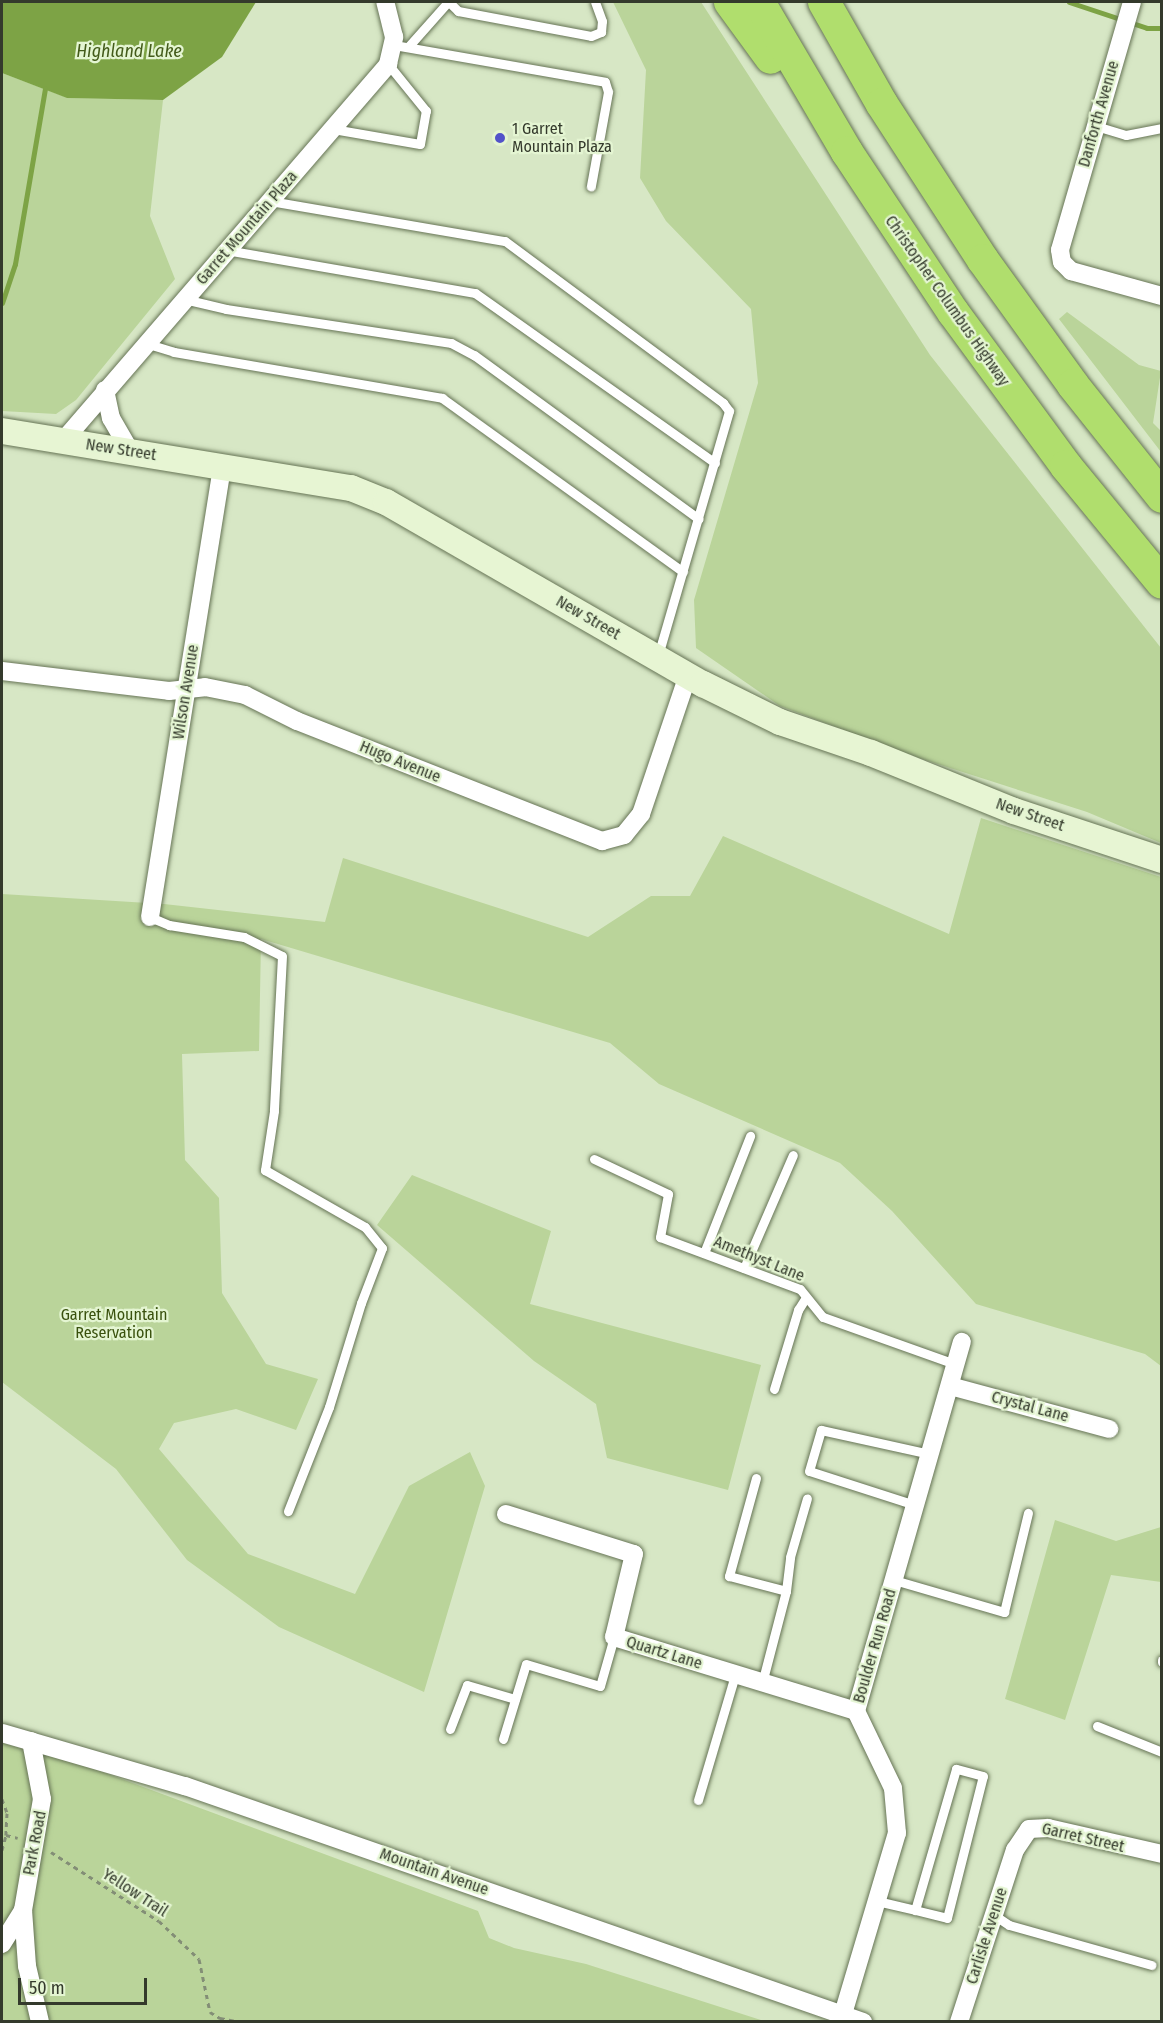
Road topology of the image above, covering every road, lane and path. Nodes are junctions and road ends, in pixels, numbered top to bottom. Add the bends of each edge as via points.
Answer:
1 (385, 2) edge
2 (448, 2) edge
3 (595, 2) edge
4 (730, 2) edge
5 (759, 2) edge
6 (824, 2) edge
7 (1131, 5) edge
8 (401, 46) junction
9 (388, 64) junction
10 (1096, 126) junction
11 (1161, 128) edge
12 (333, 129) junction
13 (591, 186) dead end
14 (270, 201) junction
15 (887, 215) junction
16 (226, 250) junction
17 (1161, 296) edge
18 (184, 299) junction
19 (145, 343) junction
20 (105, 390) junction
21 (2, 431) edge
22 (63, 441) junction
23 (131, 452) junction
24 (716, 463) junction
25 (222, 466) junction
26 (1161, 497) edge
27 (699, 519) junction
28 (683, 572) junction
29 (1161, 583) edge
30 (657, 657) junction
31 (2, 671) edge
32 (688, 675) junction
33 (187, 689) junction
34 (1161, 860) edge
35 (150, 917) joint
36 (750, 1136) dead end
37 (793, 1155) dead end
38 (594, 1159) dead end
39 (704, 1253) junction
40 (744, 1268) junction
41 (806, 1296) junction
42 (962, 1342) dead end
43 (955, 1364) junction
44 (950, 1386) junction
45 (774, 1389) dead end
46 (1109, 1429) dead end
47 (930, 1454) junction
48 (756, 1478) dead end
49 (807, 1498) dead end
50 (915, 1505) junction
51 (288, 1510) dead end
52 (1028, 1513) dead end
53 (506, 1514) dead end
54 (894, 1580) junction
55 (786, 1591) junction
56 (614, 1637) junction
57 (735, 1675) junction
58 (762, 1683) junction
59 (515, 1699) junction
60 (856, 1711) junction
61 (1097, 1726) dead end
62 (450, 1729) dead end
63 (2, 1733) edge
64 (503, 1739) dead end
65 (31, 1742) junction
66 (1161, 1752) edge
67 (2, 1799) edge
68 (698, 1800) dead end
69 (6, 1834) junction
70 (37, 1843) junction
71 (2, 1850) edge
72 (1015, 1850) joint
73 (1161, 1854) edge
74 (877, 1901) junction
75 (23, 1910) junction
76 (915, 1910) junction
77 (994, 1915) junction
78 (2, 1944) edge
79 (1151, 1965) dead end
80 (843, 2014) junction
81 (40, 2022) edge
82 (241, 2022) edge
83 (863, 2022) edge
84 (959, 2022) edge

1 - 8 street, Garret Mountain Plaza
2 - 3 lane via 458,11 591,36 601,32 602,21
2 - 8 lane
4 - 15 highway
5 - 15 highway, Christopher Columbus Highway
6 - 26 highway via 882,104 983,260 1073,385
7 - 10 street, Danforth Avenue
8 - 9 street, Garret Mountain Plaza
8 - 13 lane via 605,82 608,92
9 - 12 street, Garret Mountain Plaza
9 - 12 lane via 426,111 420,144
10 - 11 lane via 1126,135
10 - 17 street, Danforth Avenue via 1060,250 1066,268
12 - 14 street, Garret Mountain Plaza
14 - 16 street, Garret Mountain Plaza
14 - 24 lane via 505,241 723,403 729,411
15 - 29 highway, Christopher Columbus Highway via 1021,407
16 - 18 street, Garret Mountain Plaza
16 - 24 lane via 475,293
18 - 19 street, Garret Mountain Plaza
18 - 27 lane via 226,309 452,343
19 - 20 street, Garret Mountain Plaza
19 - 28 lane via 174,352 442,398
20 - 22 street, Garret Mountain Plaza
20 - 23 street via 111,418
21 - 22 street, New Street
22 - 23 street, New Street
23 - 25 street, New Street
24 - 27 lane
25 - 30 street, New Street via 351,488 386,502
25 - 33 street, Wilson Avenue
27 - 28 lane
28 - 30 lane
30 - 32 street, New Street
31 - 33 street, Hugo Avenue via 148,689
32 - 33 street, Hugo Avenue via 642,814 632,830 610,840 591,838 297,721 245,695 205,687
32 - 34 street, New Street via 780,722 871,753 1014,812
33 - 35 street, Wilson Avenue
35 - 51 lane via 169,925 244,937 282,956 274,1112 265,1170 365,1227 382,1248 329,1407
36 - 39 lane
37 - 40 lane
38 - 39 lane, Amethyst Lane via 668,1194 660,1237
39 - 40 lane, Amethyst Lane
40 - 41 lane, Amethyst Lane via 800,1289
41 - 43 lane, Amethyst Lane via 823,1317
41 - 45 lane via 798,1310
42 - 43 street, Boulder Run Road
43 - 44 street, Boulder Run Road
44 - 46 street, Crystal Lane
44 - 47 street, Boulder Run Road
47 - 50 street, Boulder Run Road
47 - 50 lane via 821,1431 809,1472
48 - 55 lane via 729,1576
49 - 55 lane via 790,1557
50 - 54 street, Boulder Run Road
52 - 54 lane via 1004,1612
53 - 56 street, Quartz Lane via 634,1554
54 - 60 street, Boulder Run Road
55 - 58 lane
56 - 57 street, Quartz Lane
56 - 59 lane via 600,1686 526,1664
57 - 58 street, Quartz Lane
57 - 68 lane
58 - 60 street, Quartz Lane
59 - 62 lane via 467,1685
59 - 64 lane
60 - 74 street, Boulder Run Road via 893,1788 897,1833
61 - 66 lane
63 - 65 street, Mountain Avenue
65 - 70 street, Park Road via 42,1799
65 - 80 street, Mountain Avenue via 185,1786
67 - 69 path via 7,1813
69 - 70 path, Yellow Trail
69 - 71 path
70 - 75 street, Park Road
70 - 82 path, Yellow Trail via 159,1921 200,1959 210,2012
72 - 73 street, Garret Street via 1024,1834 1036,1827
72 - 77 street, Carlisle Avenue
74 - 76 lane
74 - 80 street, Boulder Run Road
75 - 78 street, Park Road
75 - 81 street, Park Road via 27,1966
76 - 76 lane via 947,1918 983,1776 956,1769
77 - 79 lane via 1009,1925
77 - 84 street, Carlisle Avenue
80 - 83 street, Mountain Avenue

